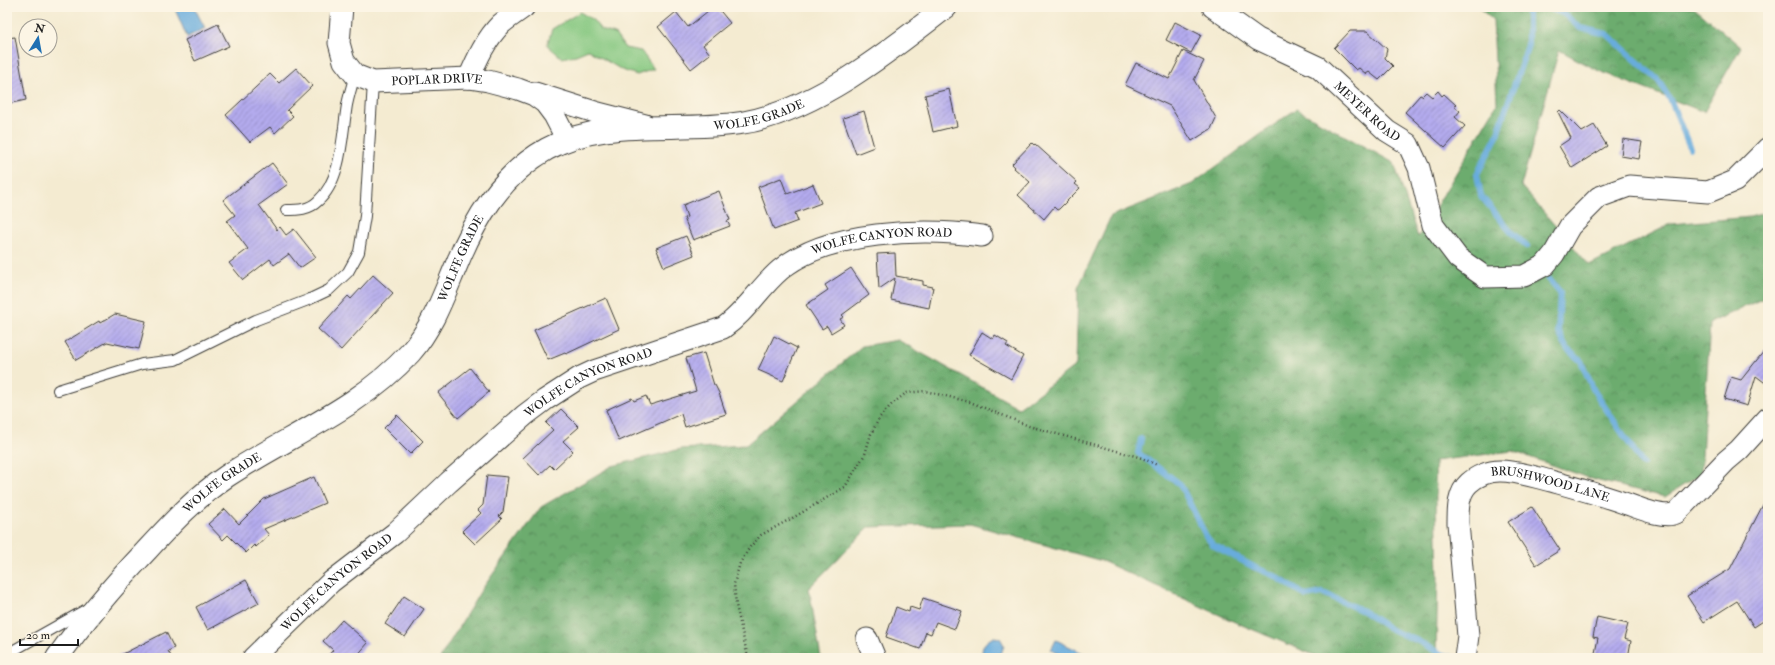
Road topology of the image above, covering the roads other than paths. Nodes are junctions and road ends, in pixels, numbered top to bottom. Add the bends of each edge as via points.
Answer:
1 (342, 7) edge
2 (524, 7) edge
3 (946, 7) edge
4 (955, 7) edge
5 (1213, 7) edge
6 (469, 78) junction
7 (364, 79) junction
8 (518, 89) junction
9 (652, 126) junction
10 (567, 140) junction
11 (1768, 148) edge
12 (286, 210) dead end
13 (982, 236) dead end
14 (58, 390) dead end
15 (1768, 418) edge
16 (99, 603) junction
17 (7, 654) edge
18 (57, 658) edge
19 (253, 658) edge
20 (1465, 658) edge

1 - 7 street via 338,43 344,61
2 - 6 street via 501,24 490,38
3 - 4 street, WOLFE GRADE
3 - 9 street, WOLFE GRADE via 848,78 787,110 765,118 730,124
5 - 11 street, MEYER ROAD via 1258,39 1318,67 1386,131 1408,144 1419,168 1433,225 1458,258 1485,277 1524,276 1545,265 1570,226 1599,197 1629,186 1708,192 1736,181
6 - 7 street, POPLAR DRIVE
6 - 8 street, POPLAR DRIVE via 488,80
7 - 12 lane via 347,104 342,144 329,190 304,210
7 - 14 lane via 365,216 359,252 348,272 329,290 256,320 174,360 142,364
8 - 9 street
8 - 10 street, POPLAR DRIVE via 534,95 545,103
9 - 10 street, WOLFE GRADE via 604,130
10 - 16 street, WOLFE GRADE via 525,164 504,183 487,204 464,247 432,322 402,361 333,413 244,466 200,496 176,518
13 - 19 street, WOLFE CANYON ROAD via 920,232 871,236 825,245 801,256 781,270 738,317 723,328 603,367 579,378 525,416 395,532 331,582
15 - 20 street, BRUSHWOOD LANE via 1671,516 1650,512 1602,495 1500,471 1482,475 1468,484 1458,508 1468,636
16 - 17 lane
16 - 18 street, WOLFE GRADE

